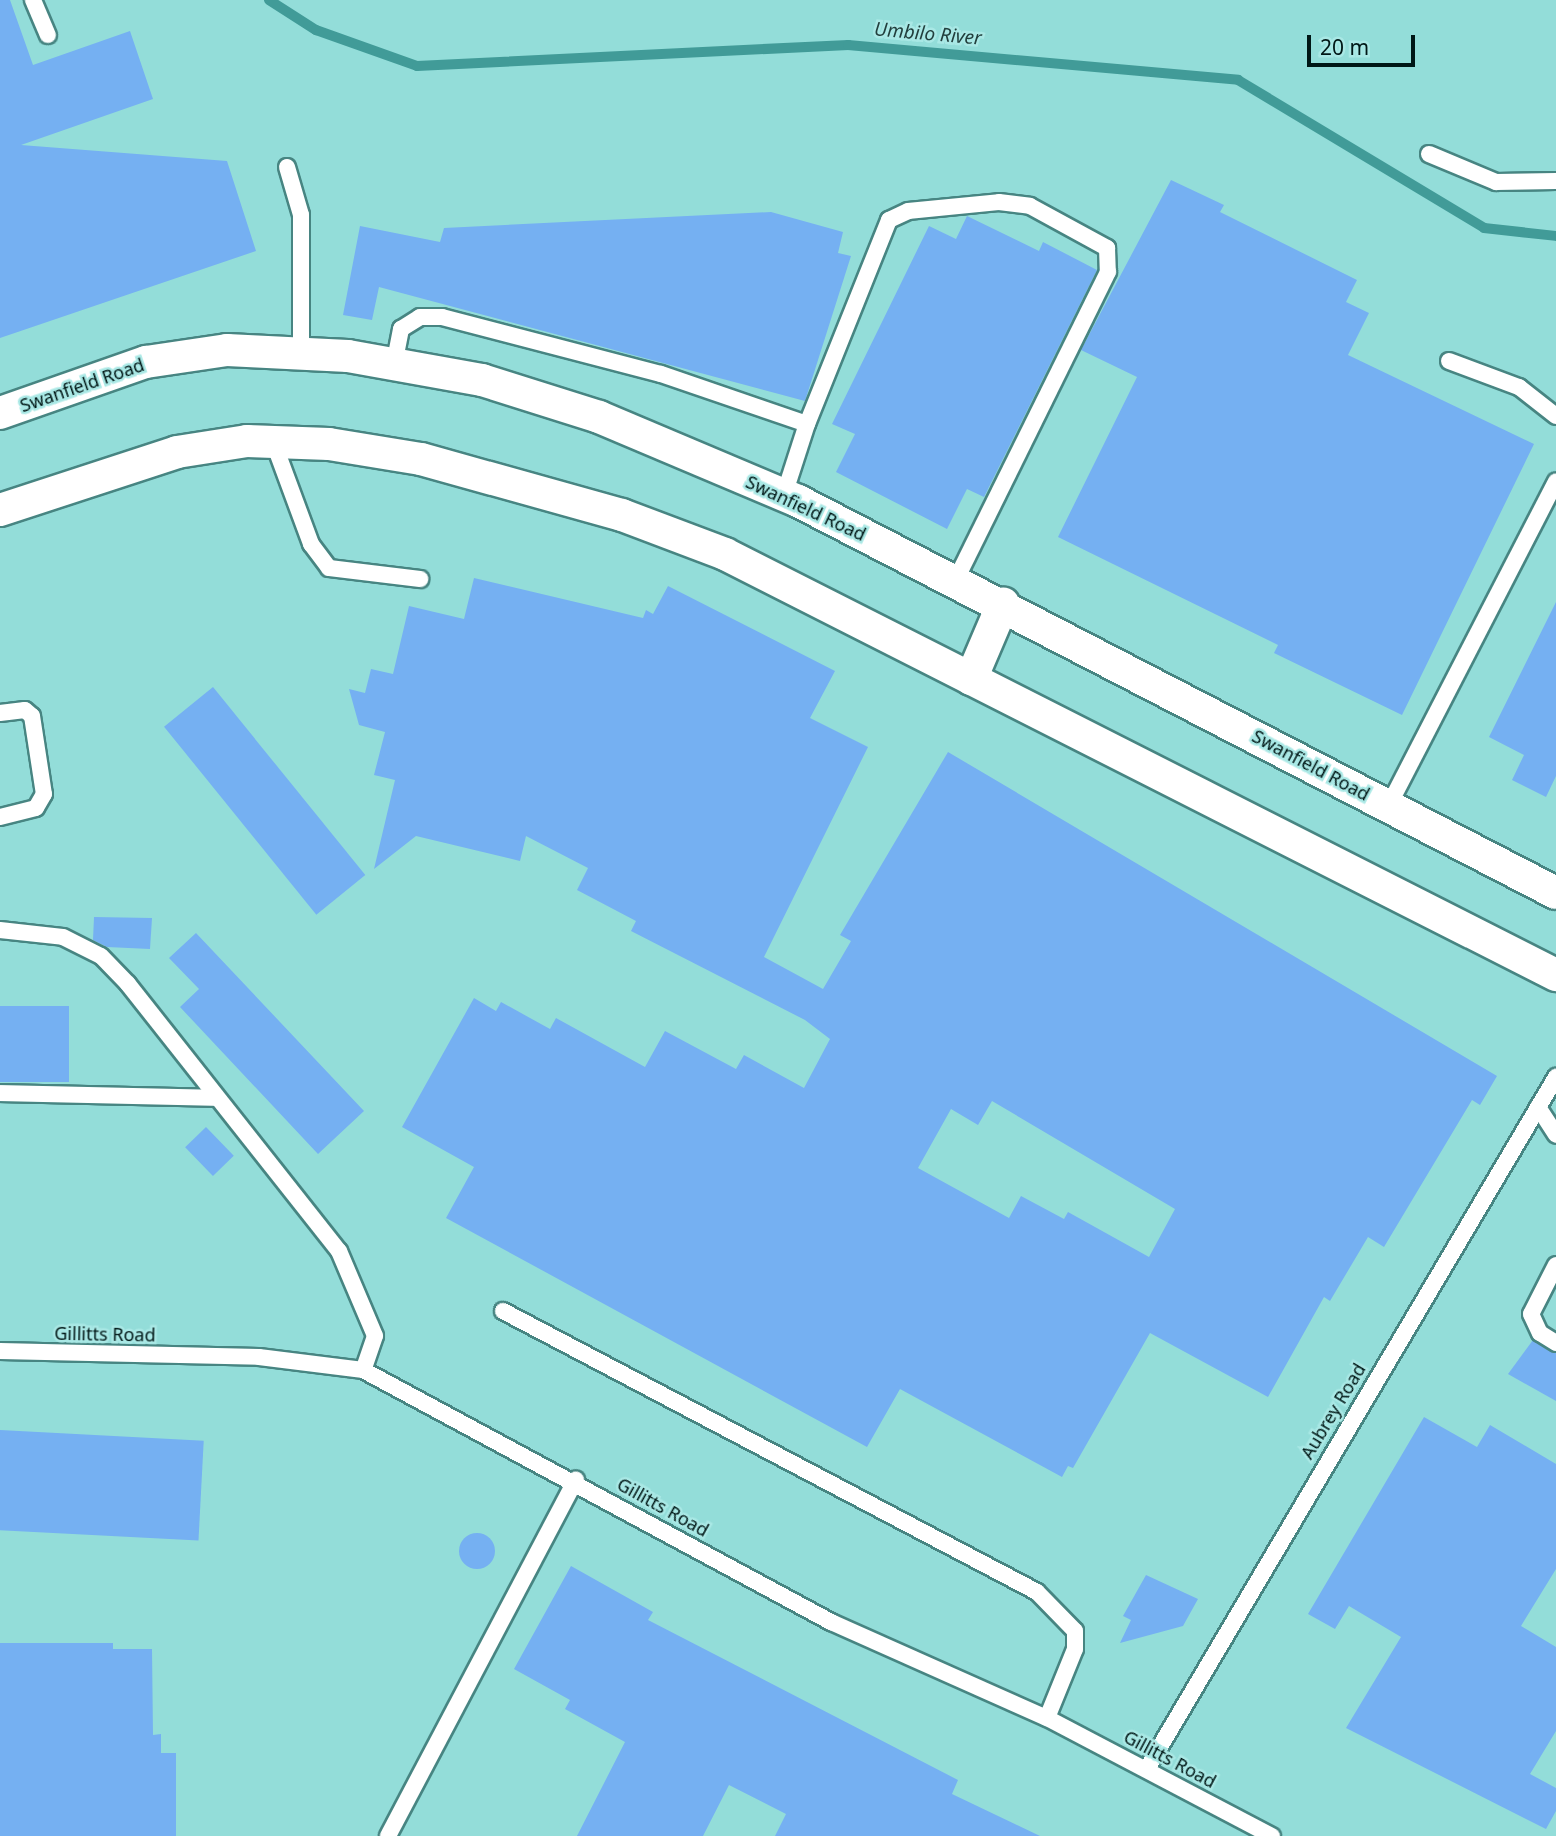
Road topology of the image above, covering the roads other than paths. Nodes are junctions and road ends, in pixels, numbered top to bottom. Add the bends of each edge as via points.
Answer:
1 (33, 0) edge
2 (48, 35) dead end
3 (1429, 154) dead end
4 (287, 167) dead end
5 (1556, 181) edge
6 (301, 354) junction
7 (1449, 360) dead end
8 (394, 365) junction
9 (0, 413) edge
10 (1556, 416) edge
11 (807, 424) junction
12 (273, 442) junction
13 (1556, 482) edge
14 (784, 495) junction
15 (0, 510) edge
16 (420, 579) dead end
17 (956, 580) junction
18 (1003, 604) junction
19 (971, 680) junction
20 (0, 713) edge
21 (1389, 805) junction
22 (0, 817) edge
23 (1556, 892) edge
24 (0, 930) edge
25 (1556, 975) edge
26 (1556, 1077) edge
27 (0, 1093) edge
28 (215, 1098) junction
29 (1538, 1107) junction
30 (1556, 1135) edge
31 (1556, 1265) edge
32 (503, 1311) dead end
33 (1556, 1343) edge
34 (0, 1352) edge
35 (363, 1370) junction
36 (576, 1480) junction
37 (1048, 1718) junction
38 (1148, 1767) junction
39 (388, 1836) edge
40 (1272, 1836) edge

1 - 2 lane
3 - 5 lane via 1496,182
4 - 6 lane via 301,215
6 - 8 street, Swanfield Road
6 - 9 street, Swanfield Road via 227,350 146,362
7 - 10 lane via 1519,387
8 - 11 lane via 401,329 421,317 442,317 662,374
8 - 14 street, Swanfield Road via 482,380 599,417
11 - 14 lane
11 - 17 lane via 890,220 908,211 999,202 1030,206 1107,248 1108,272
12 - 15 street via 177,452
12 - 16 lane via 311,544 329,568
12 - 19 street via 421,459 622,515 725,554
13 - 21 lane
14 - 17 street, Swanfield Road
17 - 18 street, Swanfield Road
18 - 19 street
18 - 21 street, Swanfield Road
19 - 25 street
20 - 22 lane via 25,710 32,716 44,794 36,808
21 - 23 street, Swanfield Road
24 - 28 lane via 63,937 101,956
26 - 29 lane, Aubrey Road
27 - 28 lane
28 - 35 lane via 339,1251 375,1336
29 - 30 lane
29 - 38 lane, Aubrey Road
31 - 33 lane via 1531,1314 1539,1333
32 - 37 lane via 1037,1592 1075,1631 1075,1649
34 - 35 lane, Gillitts Road via 259,1357
35 - 36 lane, Gillitts Road
36 - 37 lane, Gillitts Road via 831,1622
36 - 39 lane
37 - 38 lane, Gillitts Road
38 - 40 lane, Gillitts Road

